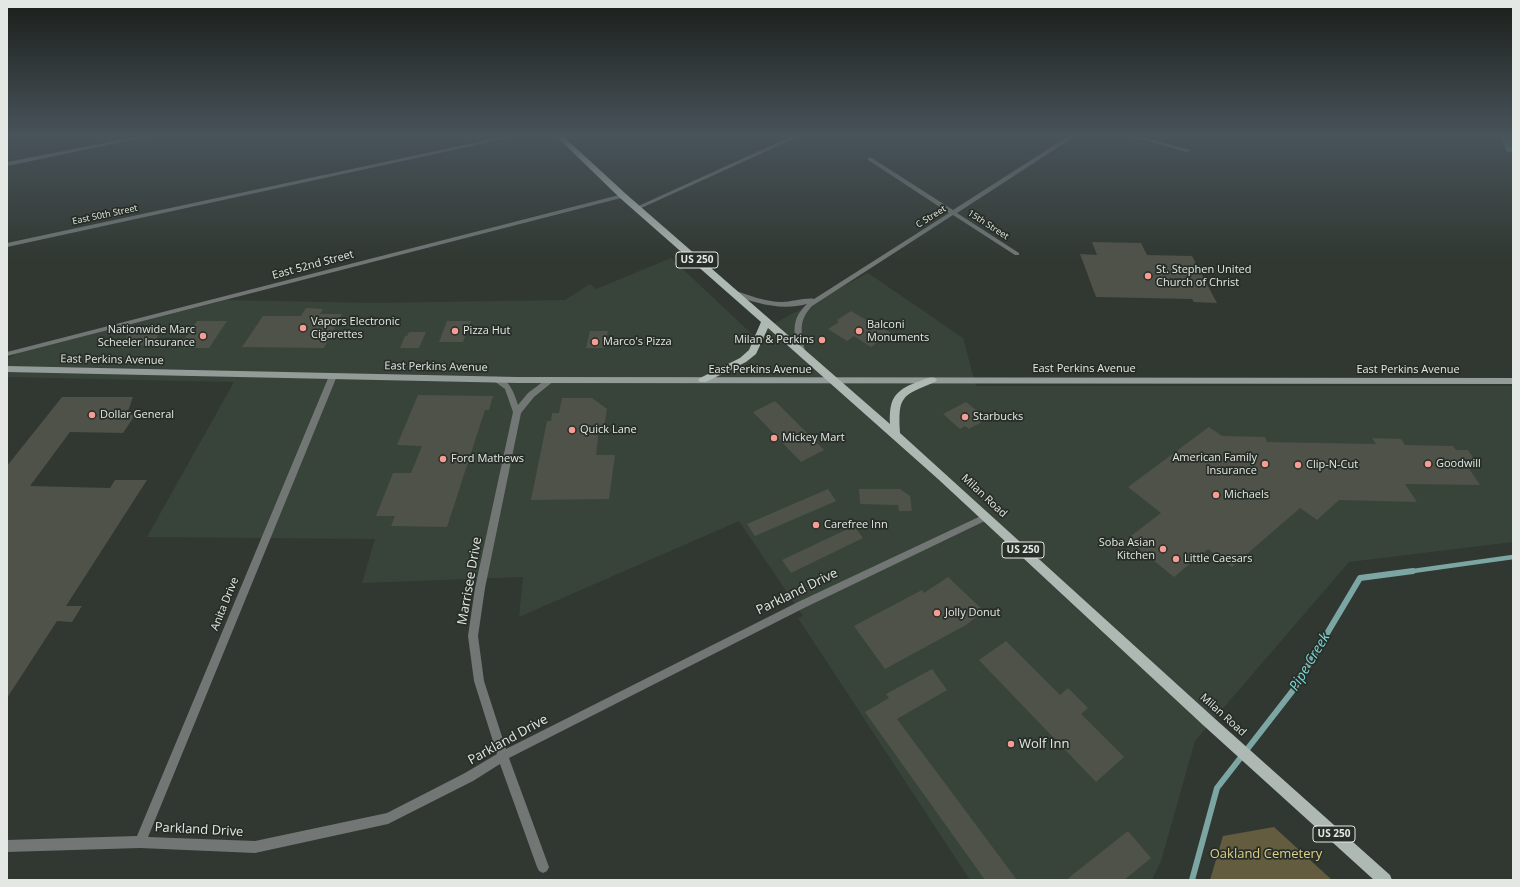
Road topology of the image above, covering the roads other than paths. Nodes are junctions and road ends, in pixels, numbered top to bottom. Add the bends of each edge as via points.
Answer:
1 (319, 178) edge
2 (604, 178) edge
3 (704, 178) edge
4 (900, 178) edge
5 (1009, 178) edge
6 (623, 196) junction
7 (637, 208) junction
8 (954, 214) junction
9 (7, 244) edge
10 (1016, 254) dead end
11 (733, 292) junction
12 (817, 298) junction
13 (766, 322) junction
14 (801, 351) junction
15 (7, 354) edge
16 (7, 369) edge
17 (333, 376) junction
18 (497, 379) junction
19 (551, 380) junction
20 (703, 380) junction
21 (932, 380) junction
22 (836, 381) junction
23 (1513, 381) edge
24 (517, 412) junction
25 (895, 436) junction
26 (986, 517) junction
27 (503, 756) junction
28 (140, 842) junction
29 (7, 846) edge
30 (543, 866) dead end
31 (1385, 880) edge

1 - 9 street, East 50th Street
2 - 6 main road, Milan Road / US 250
3 - 7 street
4 - 8 street, 15th Street
5 - 8 street, C Street
6 - 7 main road, Milan Road / US 250
6 - 15 street, East 52nd Street
7 - 11 main road, Milan Road / US 250
8 - 10 street, 15th Street
8 - 12 street, C Street
11 - 12 street, C Street via 781,306 800,304
11 - 13 main road, Milan Road / US 250
12 - 14 street, C Street via 798,317
13 - 14 main road, Milan Road / US 250
13 - 20 main road via 753,352 743,360
14 - 22 main road, Milan Road / US 250
16 - 17 main road, East Perkins Avenue
17 - 18 main road, East Perkins Avenue
17 - 28 street, Anita Drive
18 - 19 main road, East Perkins Avenue
18 - 24 street via 508,388
19 - 20 main road, East Perkins Avenue
19 - 24 street
20 - 22 main road, East Perkins Avenue
21 - 22 main road, East Perkins Avenue
21 - 23 main road, East Perkins Avenue
21 - 25 main road via 910,388 898,396 894,407
22 - 25 main road, Milan Road / US 250
24 - 27 street, Marrisee Drive via 480,588 473,636 479,681
25 - 26 main road, Milan Road / US 250
26 - 27 street, Parkland Drive via 801,605
26 - 31 main road, Milan Road / US 250
27 - 28 street, Parkland Drive via 469,777 388,818 255,847
27 - 30 street, Marrisee Drive
28 - 29 street, Parkland Drive

